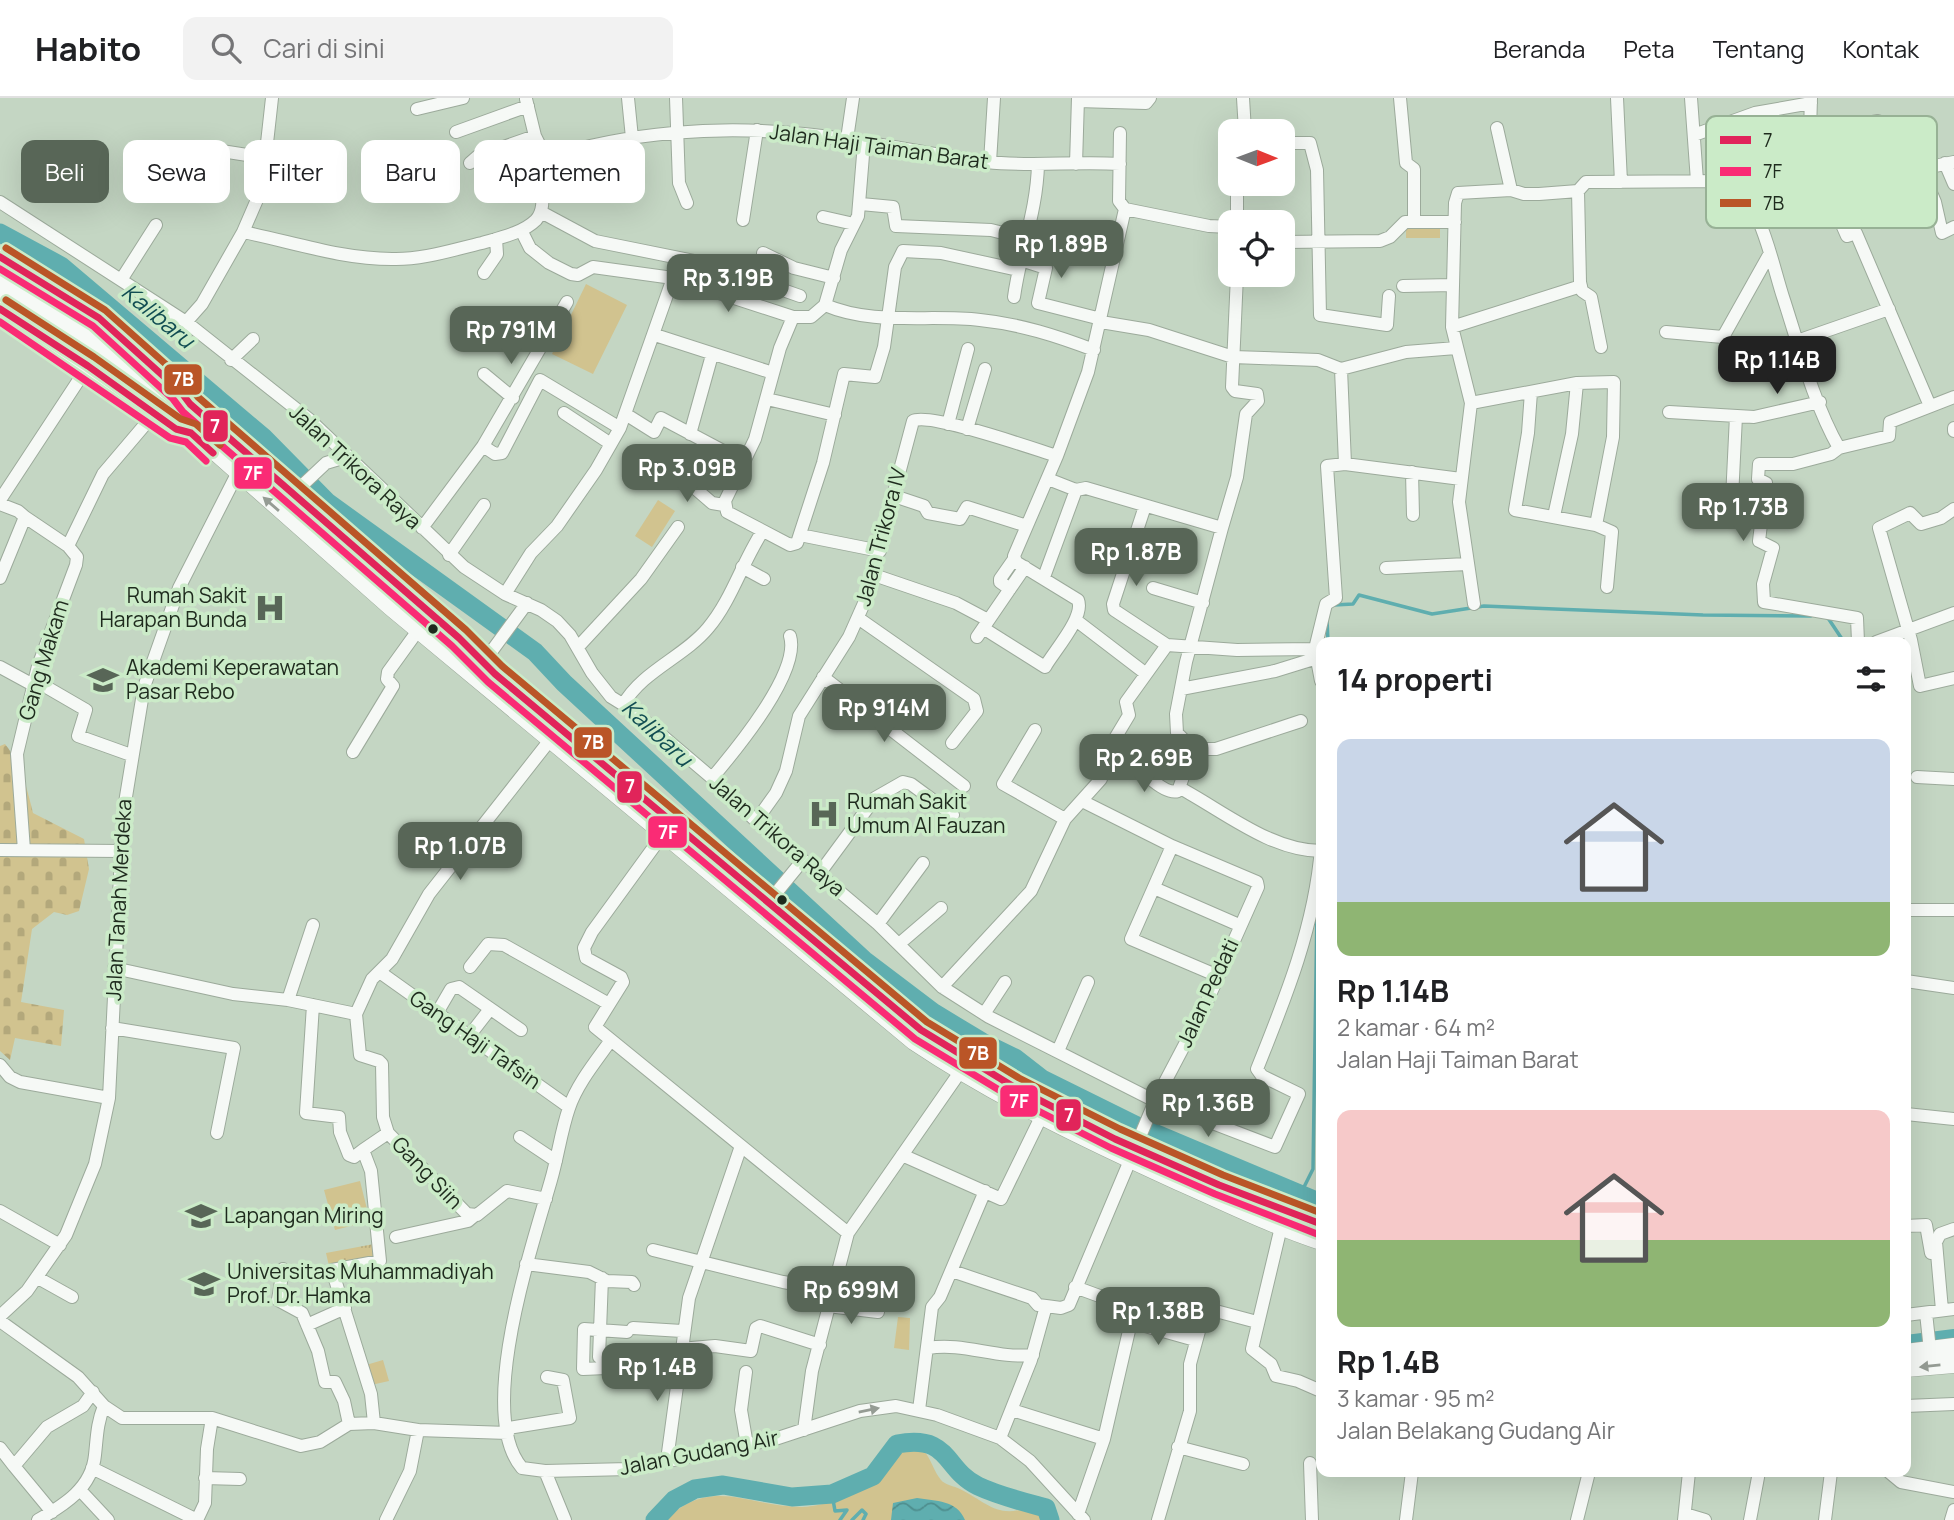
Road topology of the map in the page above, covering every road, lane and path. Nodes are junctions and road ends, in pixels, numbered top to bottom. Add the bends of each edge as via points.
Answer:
1 (272, 98) edge
2 (463, 98) edge
3 (628, 98) edge
4 (676, 98) edge
5 (853, 98) edge
6 (994, 98) edge
7 (1150, 98) edge
8 (1243, 98) edge
9 (1400, 98) edge
10 (1617, 98) edge
11 (1691, 98) edge
12 (1078, 100) edge
13 (1811, 101) edge
14 (527, 102) edge
15 (417, 109) dead end
16 (1747, 116) edge
17 (1244, 119) edge
18 (1497, 128) dead end
19 (757, 130) junction
20 (1706, 131) edge
21 (456, 132) dead end
22 (679, 132) junction
23 (1120, 133) dead end
24 (1694, 135) junction
25 (535, 136) junction
26 (632, 138) junction
27 (847, 139) junction
28 (268, 140) edge
29 (537, 140) edge
30 (623, 140) edge
31 (864, 143) junction
32 (1295, 144) edge
33 (990, 162) junction
34 (1950, 162) edge
35 (470, 163) dead end
36 (1038, 164) junction
37 (1076, 164) junction
38 (1120, 164) junction
39 (1697, 181) junction
40 (1706, 181) edge
41 (1621, 182) junction
42 (1954, 184) edge
43 (1511, 190) junction
44 (1578, 191) junction
45 (0, 201) edge
46 (257, 203) edge
47 (541, 203) edge
48 (687, 203) dead end
49 (861, 204) junction
50 (1125, 209) junction
51 (1937, 211) edge
52 (541, 212) junction
53 (823, 217) dead end
54 (743, 220) dead end
55 (1414, 222) junction
56 (1455, 222) junction
57 (854, 224) junction
58 (156, 225) dead end
59 (1218, 226) edge
60 (1760, 228) edge
61 (1843, 228) edge
62 (1954, 228) edge
63 (521, 230) junction
64 (243, 232) junction
65 (496, 239) junction
66 (1027, 239) junction
67 (1318, 241) junction
68 (1295, 242) edge
69 (763, 253) dead end
70 (1770, 253) junction
71 (0, 257) edge
72 (1019, 265) junction
73 (484, 273) dead end
74 (0, 276) edge
75 (673, 278) junction
76 (834, 278) junction
77 (121, 280) junction
78 (1453, 285) junction
79 (1403, 286) dead end
80 (1581, 286) junction
81 (1236, 287) edge
82 (0, 291) edge
83 (800, 296) dead end
84 (1390, 296) dead end
85 (1014, 297) dead end
86 (567, 302) dead end
87 (825, 304) junction
88 (0, 309) edge
89 (1889, 309) junction
90 (793, 317) junction
91 (888, 317) junction
92 (1101, 320) junction
93 (186, 322) junction
94 (1452, 327) junction
95 (1666, 332) dead end
96 (654, 335) junction
97 (253, 339) dead end
98 (1797, 341) junction
99 (1601, 347) dead end
100 (1456, 348) junction
101 (968, 349) dead end
102 (1094, 350) junction
103 (712, 355) junction
104 (1233, 357) junction
105 (231, 360) junction
106 (88, 366) junction
107 (985, 369) dead end
108 (1341, 369) junction
109 (773, 373) junction
110 (484, 374) dead end
111 (1577, 383) junction
112 (1531, 392) junction
113 (513, 398) junction
114 (1954, 398) edge
115 (767, 399) junction
116 (158, 401) junction
117 (1820, 401) junction
118 (1471, 403) junction
119 (190, 404) junction
120 (1930, 406) junction
121 (1668, 412) dead end
122 (564, 413) dead end
123 (627, 415) junction
124 (835, 415) junction
125 (1736, 416) junction
126 (948, 424) junction
127 (620, 428) junction
128 (967, 429) junction
129 (690, 434) junction
130 (329, 440) junction
131 (611, 444) junction
132 (483, 446) junction
133 (1839, 447) junction
134 (1057, 456) junction
135 (346, 457) junction
136 (742, 461) junction
137 (667, 464) dead end
138 (1345, 464) junction
139 (322, 465) junction
140 (1412, 472) junction
141 (237, 474) junction
142 (1048, 479) junction
143 (1461, 480) junction
144 (298, 489) junction
145 (1076, 491) junction
146 (894, 496) junction
147 (0, 502) edge
148 (484, 505) dead end
149 (724, 505) junction
150 (1145, 506) junction
151 (1954, 509) edge
152 (1413, 515) dead end
153 (1554, 516) junction
154 (25, 517) junction
155 (1731, 519) dead end
156 (1596, 525) junction
157 (1027, 526) junction
158 (678, 527) dead end
159 (422, 528) junction
160 (1223, 528) junction
161 (762, 532) junction
162 (800, 535) junction
163 (68, 546) junction
164 (880, 551) junction
165 (449, 555) junction
166 (1018, 561) junction
167 (1467, 564) junction
168 (742, 567) junction
169 (1386, 568) dead end
170 (874, 575) junction
171 (1044, 577) junction
172 (0, 578) edge
173 (764, 579) dead end
174 (1607, 587) dead end
175 (1153, 588) dead end
176 (505, 594) junction
177 (527, 603) junction
178 (1203, 603) junction
179 (1474, 604) dead end
180 (1954, 613) edge
181 (858, 618) junction
182 (1077, 621) junction
183 (983, 628) junction
184 (419, 629) junction
185 (1909, 635) junction
186 (790, 636) dead end
187 (1319, 637) edge
188 (1858, 637) edge
189 (1900, 637) edge
190 (1911, 644) edge
191 (1167, 645) junction
192 (578, 648) junction
193 (1189, 649) junction
194 (1316, 653) joint
195 (483, 663) junction
196 (0, 667) edge
197 (1145, 673) junction
198 (823, 677) junction
199 (1954, 678) edge
200 (35, 684) junction
201 (1181, 689) junction
202 (623, 705) junction
203 (1301, 722) dead end
204 (1035, 730) dead end
205 (550, 740) junction
206 (1114, 740) junction
207 (952, 743) dead end
208 (1193, 749) junction
209 (353, 752) dead end
210 (131, 755) junction
211 (1917, 777) dead end
212 (712, 778) junction
213 (1954, 779) edge
214 (964, 786) dead end
215 (1180, 788) junction
216 (1086, 803) dead end
217 (953, 815) dead end
218 (1065, 819) junction
219 (756, 821) junction
220 (664, 833) junction
221 (1172, 846) junction
222 (1316, 849) edge
223 (0, 850) edge
224 (24, 850) junction
225 (121, 851) junction
226 (923, 863) dead end
227 (799, 865) junction
228 (819, 874) junction
229 (1316, 883) edge
230 (1154, 888) junction
231 (771, 899) junction
232 (941, 908) dead end
233 (1911, 910) edge
234 (1954, 910) edge
235 (313, 925) dead end
236 (878, 925) junction
237 (1239, 925) junction
238 (899, 944) junction
239 (470, 967) dead end
240 (114, 968) junction
241 (381, 973) junction
242 (1218, 976) junction
243 (1005, 982) dead end
244 (1088, 982) dead end
245 (1911, 982) edge
246 (942, 987) junction
247 (1954, 988) edge
248 (288, 1000) junction
249 (609, 1004) junction
250 (313, 1005) junction
251 (490, 1009) junction
252 (437, 1013) junction
253 (356, 1014) junction
254 (984, 1014) junction
255 (112, 1028) junction
256 (521, 1030) dead end
257 (469, 1037) junction
258 (611, 1040) junction
259 (930, 1044) junction
260 (1058, 1051) junction
261 (0, 1065) edge
262 (960, 1072) junction
263 (109, 1098) junction
264 (1154, 1106) junction
265 (569, 1107) junction
266 (1042, 1115) junction
267 (1911, 1115) edge
268 (1954, 1119) edge
269 (217, 1133) dead end
270 (388, 1133) junction
271 (520, 1137) dead end
272 (741, 1146) junction
273 (1136, 1148) junction
274 (363, 1150) junction
275 (902, 1155) junction
276 (556, 1161) junction
277 (985, 1191) junction
278 (546, 1199) junction
279 (0, 1211) edge
280 (474, 1216) junction
281 (1316, 1222) edge
282 (1911, 1226) edge
283 (1281, 1227) junction
284 (1954, 1229) edge
285 (848, 1233) junction
286 (396, 1237) dead end
287 (1316, 1239) edge
288 (60, 1245) junction
289 (653, 1250) dead end
290 (699, 1260) junction
291 (526, 1264) junction
292 (1936, 1265) junction
293 (283, 1269) dead end
294 (951, 1271) junction
295 (37, 1278) junction
296 (602, 1278) junction
297 (634, 1285) dead end
298 (1075, 1287) junction
299 (831, 1290) junction
300 (72, 1297) dead end
301 (1046, 1306) junction
302 (828, 1307) junction
303 (345, 1308) junction
304 (1948, 1310) edge
305 (878, 1312) dead end
306 (1926, 1313) junction
307 (1911, 1314) edge
308 (0, 1318) edge
309 (1131, 1322) junction
310 (1257, 1322) junction
311 (307, 1325) junction
312 (600, 1331) junction
313 (682, 1331) junction
314 (1195, 1340) junction
315 (820, 1345) junction
316 (1954, 1347) edge
317 (928, 1348) junction
318 (1930, 1348) junction
319 (680, 1349) junction
320 (1911, 1352) edge
321 (1032, 1354) junction
322 (1954, 1363) edge
323 (1911, 1367) edge
324 (746, 1372) dead end
325 (547, 1377) dead end
326 (1316, 1388) edge
327 (93, 1392) junction
328 (1954, 1404) edge
329 (104, 1406) junction
330 (1911, 1406) edge
331 (919, 1410) junction
332 (1012, 1410) junction
333 (212, 1418) junction
334 (374, 1423) junction
335 (349, 1424) junction
336 (418, 1430) junction
337 (804, 1430) junction
338 (508, 1431) junction
339 (1000, 1438) junction
340 (1104, 1439) junction
341 (747, 1444) junction
342 (1178, 1447) junction
343 (0, 1448) edge
344 (667, 1460) junction
345 (1310, 1463) dead end
346 (1243, 1464) dead end
347 (14, 1466) junction
348 (92, 1468) junction
349 (545, 1471) junction
350 (1411, 1477) edge
351 (1588, 1477) edge
352 (1688, 1477) edge
353 (1758, 1477) edge
354 (1830, 1477) edge
355 (1895, 1477) edge
356 (205, 1478) junction
357 (240, 1479) dead end
358 (80, 1490) junction
359 (1954, 1492) edge
360 (1954, 1510) edge
361 (52, 1512) junction
362 (1081, 1517) edge
363 (1684, 1517) edge
364 (38, 1520) edge
365 (108, 1520) edge
366 (386, 1520) edge
367 (565, 1520) edge
368 (1158, 1520) edge
369 (1312, 1520) edge
370 (1406, 1520) edge
371 (1577, 1520) edge
372 (1705, 1520) edge
373 (1750, 1520) edge
374 (1825, 1520) edge
375 (1951, 1520) edge

1 - 28 street
2 - 15 street
3 - 26 street
4 - 22 street
5 - 27 street
6 - 33 street
7 - 12 street via 1146,103
8 - 17 street
9 - 55 street via 1406,163 1414,169
10 - 41 street
11 - 24 street
12 - 37 street
13 - 16 street
14 - 21 street
14 - 25 street
18 - 43 street
19 - 22 street, Jalan Haji Taiman Barat
19 - 27 street, Jalan Haji Taiman Barat
19 - 54 street
20 - 24 street
22 - 26 street, Jalan Haji Taiman Barat
22 - 48 street via 679,183
23 - 38 street
24 - 39 street
25 - 29 street
25 - 35 street
26 - 30 street, Jalan Haji Taiman Barat
27 - 31 street, Jalan Haji Taiman Barat
31 - 33 street, Jalan Haji Taiman Barat
31 - 49 street
32 - 67 street via 1311,145 1317,170
33 - 36 street, Jalan Haji Taiman Barat
34 - 42 street
36 - 37 street, Jalan Haji Taiman Barat
36 - 66 street via 1036,205
37 - 38 street, Jalan Haji Taiman Barat
38 - 50 street via 1119,201
39 - 40 street
39 - 41 street
41 - 44 street via 1587,182
43 - 44 street via 1524,194
43 - 56 street via 1458,192
44 - 80 street
45 - 77 street, Jalan Trikora Raya
46 - 64 street
47 - 52 street
49 - 57 street
49 - 66 street via 893,207 896,226 991,230
50 - 59 street
50 - 92 street
51 - 62 street via 1942,233
52 - 63 street
52 - 83 street via 595,240 709,264
53 - 57 street
55 - 56 street
55 - 67 street via 1404,222 1380,242
56 - 78 street
57 - 76 street
58 - 77 street
60 - 70 street
61 - 89 street via 1847,236 1856,233
63 - 65 street
63 - 75 street via 530,248 571,274 593,267
64 - 65 street via 326,252 394,259 418,258
64 - 93 street via 202,304
65 - 73 street via 496,254
66 - 72 street
67 - 68 street
67 - 84 street via 1321,316 1387,325
69 - 76 street via 794,268
70 - 95 street via 1723,337
70 - 98 street
71 - 119 highway via 99,318
72 - 85 street
72 - 91 street via 903,251 895,267
72 - 92 street via 1046,268 1038,303
74 - 116 highway via 76,321
75 - 90 street
75 - 96 street
76 - 87 street
77 - 93 street, Jalan Trikora Raya
78 - 79 street
78 - 94 street
80 - 94 street
80 - 99 street via 1591,298
81 - 104 street
82 - 116 highway via 69,331
86 - 113 street
87 - 90 street via 807,318
87 - 91 street via 857,315
88 - 106 highway
89 - 98 street
89 - 120 street
90 - 109 street
91 - 102 street via 1008,324
91 - 124 street via 875,376 844,374
92 - 102 street
92 - 104 street via 1158,332
93 - 105 street, Jalan Trikora Raya
94 - 100 street
96 - 103 street
96 - 123 street
97 - 105 street
98 - 117 street
100 - 108 street via 1406,352
100 - 118 street
101 - 126 street
102 - 134 street
103 - 109 street
103 - 129 street
104 - 108 street via 1318,360
104 - 160 street via 1233,389 1257,394 1258,401 1246,414 1237,477
105 - 130 street, Jalan Trikora Raya
106 - 116 highway
106 - 147 street
107 - 128 street
108 - 138 street
109 - 115 street
110 - 113 street
111 - 112 street
111 - 153 street via 1572,434
111 - 156 street via 1612,381 1616,387 1613,437
112 - 118 street
112 - 153 street via 1514,507 1521,513
113 - 132 street
114 - 120 street
115 - 124 street
115 - 136 street via 755,439
116 - 119 highway
116 - 141 highway
116 - 163 street via 103,474
117 - 125 street via 1770,415
117 - 133 street
118 - 143 street
119 - 144 highway
120 - 133 street via 1890,422 1889,436
121 - 125 street
122 - 131 street
123 - 127 street
123 - 129 street via 651,431 656,431 661,418
124 - 162 street
125 - 155 street
126 - 128 street, Jalan Trikora IV
126 - 146 street, Jalan Trikora IV via 923,418 914,421
127 - 131 street
127 - 132 street via 540,380 502,453
128 - 134 street, Jalan Trikora IV
129 - 136 street
130 - 135 street, Jalan Trikora Raya
130 - 139 street
131 - 176 street
132 - 159 street
133 - 188 street via 1831,454 1793,464 1759,464 1758,478 1766,483 1759,541 1773,548 1763,600 1857,618
134 - 142 street
135 - 139 street
135 - 159 street, Jalan Trikora Raya
136 - 149 street
137 - 149 street via 712,503
138 - 140 street
138 - 187 street via 1327,467 1336,598 1326,604
139 - 144 street
140 - 143 street
140 - 152 street
184 -> 141 highway
141 - 210 street, Jalan Tanah Merdeka via 192,556 156,645
142 - 145 street
142 - 157 street
143 - 167 street
144 - 195 highway
145 - 150 street via 1086,488
145 - 171 street
146 - 157 street via 924,506 929,513 960,519 967,507
146 - 164 street, Jalan Trikora IV
147 - 154 street
148 - 165 street
149 - 161 street via 727,512
150 - 160 street
150 - 191 street via 1113,608
151 - 185 street via 1922,524 1910,513 1879,527
153 - 156 street
154 - 163 street
154 - 172 street
156 - 174 street via 1612,532
157 - 166 street
158 - 192 street via 633,589
159 - 165 street, Jalan Trikora Raya
160 - 178 street
161 - 162 street via 793,546
161 - 168 street
162 - 164 street
163 - 200 street, Gang Makam via 76,565
164 - 170 street, Jalan Trikora IV
165 - 176 street, Jalan Trikora Raya
166 - 171 street
166 - 183 street via 1000,579 1010,589
167 - 169 street
167 - 179 street
168 - 173 street
168 - 202 street via 709,628 666,661
170 - 181 street, Jalan Trikora IV
170 - 183 street via 956,603
171 - 182 street via 1078,600
175 - 178 street
176 - 177 street, Jalan Trikora Raya
177 - 192 street, Jalan Trikora Raya via 557,621
177 - 195 street
178 - 193 street
180 - 185 street
181 - 198 street, Jalan Trikora IV
181 - 207 street via 975,699 977,711
182 - 183 street via 1045,667
182 - 197 street
184 - 205 highway
184 - 209 street via 388,672 392,688
185 - 189 street
186 - 212 street via 783,681
190 - 199 street via 1920,686
191 - 193 street
191 - 197 street
192 - 202 street, Jalan Trikora Raya via 602,688
193 - 194 street
193 - 201 street
194 - 201 street via 1275,671
195 - 231 highway
196 - 200 street
197 - 206 street via 1126,702 1129,715
198 - 214 street
198 - 219 street, Jalan Trikora IV via 799,716 782,781
200 - 210 street via 86,710 78,736
200 - 224 street, Gang Makam via 17,754
201 - 208 street via 1177,733
202 - 212 street, Jalan Trikora Raya
203 - 208 street via 1216,749
204 - 218 street via 997,782
205 - 220 highway
205 - 241 street via 429,894
206 - 215 street via 1161,787 1172,793
206 - 218 street via 1099,765 1101,779
208 - 215 street
210 - 225 street, Jalan Tanah Merdeka
211 - 213 street
212 - 219 street, Jalan Trikora Raya
215 - 222 street via 1276,841
216 - 221 street
217 - 228 street via 903,782 876,798
218 - 246 street via 1031,891
219 - 227 street, Jalan Trikora Raya
220 - 249 street via 584,948 586,958 621,977 623,984
220 - 259 highway via 757,914
221 - 230 street
221 - 237 street, Jalan Pedati via 1258,884
223 - 224 street
224 - 225 street
225 - 240 street, Jalan Tanah Merdeka
226 - 236 street
227 - 228 street, Jalan Trikora Raya
227 - 231 street
228 - 236 street, Jalan Trikora Raya
229 - 264 street, Jalan Trikora Raya via 1293,978 1257,1069 1299,1094 1277,1147
230 - 237 street
230 - 242 street via 1132,940
231 - 259 highway
232 - 238 street
233 - 234 street
235 - 248 street
236 - 238 street, Jalan Trikora Raya
237 - 242 street, Jalan Pedati
238 - 246 street, Jalan Trikora Raya
239 - 249 street via 488,944 504,945
240 - 248 street via 233,994
240 - 255 street, Jalan Tanah Merdeka
241 - 252 street, Gang Haji Tafsin
241 - 253 street via 372,979
242 - 264 street, Jalan Pedati
243 - 254 street
244 - 260 street
245 - 247 street
246 - 254 street, Jalan Trikora Raya
248 - 250 street
249 - 258 street via 595,1027
250 - 253 street
250 - 274 street via 306,1113 339,1117 349,1156
251 - 252 street via 455,987
251 - 256 street
251 - 257 street
252 - 257 street, Gang Haji Tafsin
253 - 270 street, Gang Siin via 360,1055 382,1065 383,1117
254 - 260 street, Jalan Trikora Raya
255 - 263 street, Jalan Tanah Merdeka
255 - 269 street via 234,1048
257 - 265 street, Gang Haji Tafsin
258 - 265 street, Jalan Gudang Air
258 - 272 street
259 - 262 highway
259 - 273 highway
260 - 264 street, Jalan Trikora Raya
261 - 263 street via 20,1082
262 - 266 highway
262 - 275 street
263 - 288 street, Jalan Tanah Merdeka via 92,1175
264 - 273 street, Jalan Pedati
265 - 276 street, Jalan Gudang Air
266 - 273 highway
266 - 277 street via 1004,1198
267 - 268 street
270 - 274 street
270 - 280 street, Gang Siin
271 - 276 street
272 - 285 street
272 - 290 street
273 - 281 highway
273 - 283 highway
273 - 298 street, Jalan Pedati
274 - 303 street via 371,1171 380,1261 332,1269
275 - 277 street
275 - 285 street
276 - 278 street, Jalan Gudang Air
277 - 294 street
278 - 280 street, Gang Siin via 509,1190
278 - 291 street, Jalan Gudang Air
279 - 288 street
280 - 286 street
282 - 292 street via 1926,1225
283 - 287 highway
283 - 310 street
284 - 292 street via 1937,1238
285 - 299 street
288 - 295 street, Jalan Tanah Merdeka
289 - 290 street
290 - 299 street
290 - 313 street
291 - 296 street via 589,1272
291 - 338 street, Jalan Gudang Air via 503,1383
292 - 304 street
293 - 311 street via 278,1300 302,1313
294 - 301 street
294 - 317 street via 932,1307
295 - 300 street
295 - 308 street, Jalan Tanah Merdeka
296 - 297 street
296 - 312 street
298 - 301 street via 1067,1307
298 - 309 street via 1124,1304
299 - 302 street
301 - 321 street
302 - 305 street
302 - 315 street
303 - 311 street
303 - 334 street via 372,1394
304 - 306 street
306 - 307 street
306 - 318 street
308 - 327 street
309 - 314 street
309 - 340 street, Jalan Gudang Air
310 - 314 street via 1209,1310
310 - 326 street via 1254,1353 1271,1363 1276,1376
311 - 335 street via 325,1382 335,1382
312 - 312 street via 584,1329 583,1369 603,1363
312 - 313 street
313 - 319 street
314 - 342 street via 1190,1364 1191,1405
315 - 319 street via 760,1326 751,1351 715,1346
315 - 337 street
316 - 318 highway
317 - 321 street via 952,1345 998,1355
317 - 331 street
318 - 320 highway
319 - 344 street
321 - 332 street
322 -> 323 highway
324 - 341 street via 741,1410
325 - 338 street via 563,1380 570,1418
327 - 329 street
327 - 347 street via 83,1406 47,1427
328 - 330 street
329 - 333 street via 133,1420
329 - 348 street via 97,1421
337 -> 331 street, Jalan Gudang Air via 878,1407
331 - 339 street, Jalan Gudang Air
332 - 339 street
332 - 340 street
333 - 335 street via 301,1446 320,1442
333 - 356 street
334 - 335 street
334 - 336 street
336 - 338 street
336 - 366 street via 410,1471
337 - 341 street, Jalan Gudang Air
338 - 349 street, Jalan Gudang Air via 522,1468
339 - 362 street, Jalan Gudang Air via 1030,1461
340 - 362 street, Jalan Gudang Air
341 - 344 street, Jalan Gudang Air
342 - 346 street
342 - 368 street
343 - 347 street
344 - 349 street, Jalan Gudang Air via 629,1469
345 - 369 street
347 - 361 street
348 - 356 street via 196,1520 205,1503
348 - 358 street
349 - 367 street
350 - 370 street
351 - 371 street
352 - 363 street
353 - 373 street
354 - 374 street
355 - 359 street
356 - 357 street
358 - 361 street
358 - 365 street
360 - 375 street
361 - 364 street
363 - 372 street

